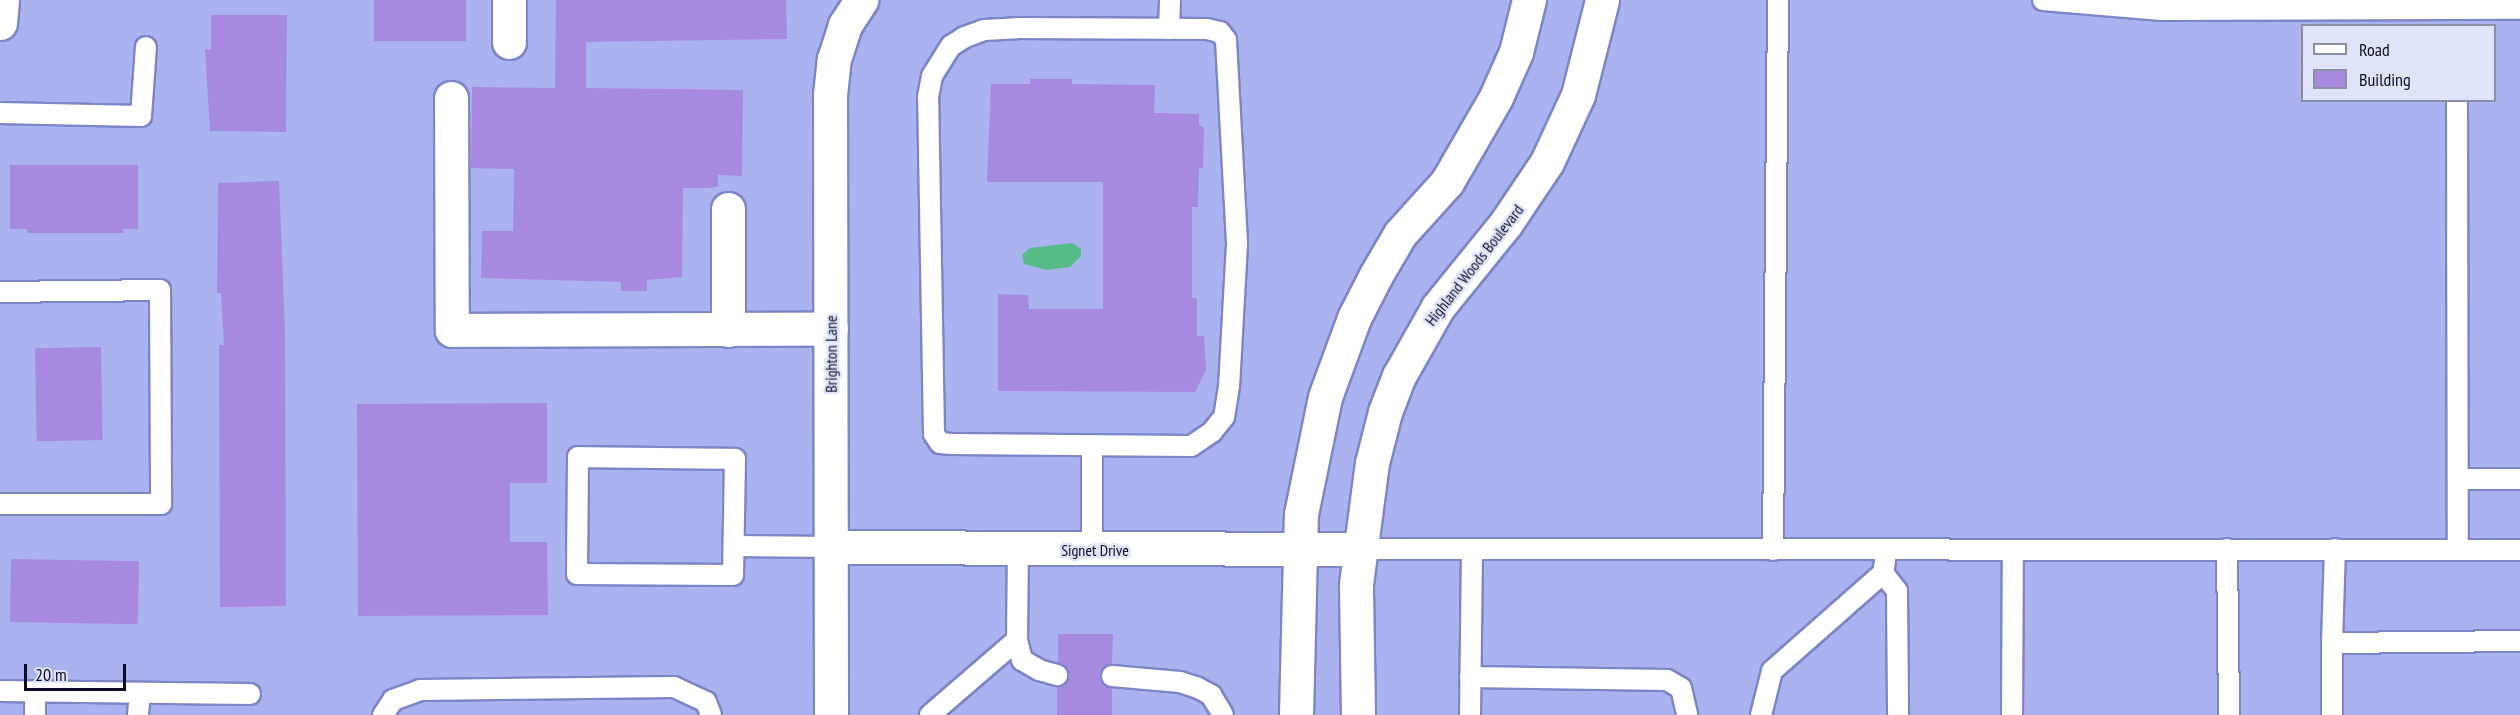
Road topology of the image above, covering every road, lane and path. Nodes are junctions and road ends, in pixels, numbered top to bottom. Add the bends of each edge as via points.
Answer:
1 (2, 0) edge
2 (509, 0) edge
3 (861, 0) edge
4 (1170, 0) edge
5 (1529, 0) edge
6 (1602, 0) edge
7 (1778, 0) edge
8 (2043, 0) edge
9 (2520, 9) edge
10 (2456, 17) edge
11 (0, 23) edge
12 (1169, 29) junction
13 (509, 42) dead end
14 (147, 47) dead end
15 (451, 98) dead end
16 (2457, 102) edge
17 (0, 113) edge
18 (728, 209) dead end
19 (0, 292) edge
20 (831, 329) junction
21 (728, 330) junction
22 (1092, 445) junction
23 (2459, 478) junction
24 (2520, 479) edge
25 (0, 504) edge
26 (734, 546) junction
27 (831, 547) junction
28 (1018, 549) junction
29 (1299, 549) junction
30 (1360, 549) junction
31 (1472, 549) junction
32 (2227, 549) junction
33 (2335, 549) junction
34 (2458, 549) junction
35 (1773, 550) junction
36 (1888, 550) junction
37 (2520, 550) edge
38 (1092, 551) junction
39 (2013, 551) junction
40 (1883, 573) junction
41 (1017, 640) junction
42 (2520, 641) edge
43 (2332, 643) junction
44 (1058, 675) dead end
45 (1112, 676) dead end
46 (1470, 677) junction
47 (0, 691) edge
48 (35, 691) junction
49 (140, 693) junction
50 (250, 694) dead end
51 (35, 715) edge
52 (138, 715) edge
53 (383, 715) edge
54 (711, 715) edge
55 (831, 715) edge
56 (930, 715) edge
57 (1223, 715) edge
58 (1296, 715) edge
59 (1358, 715) edge
60 (1470, 715) edge
61 (1687, 715) edge
62 (1761, 715) edge
63 (1898, 715) edge
64 (2012, 715) edge
65 (2229, 715) edge
66 (2332, 715) edge

1 - 11 street
2 - 13 street
3 - 20 street, Brighton Lane via 846,25 834,59 830,95
4 - 12 lane
5 - 29 street via 1516,52 1474,141 1447,182 1400,234 1354,318 1315,435
6 - 30 street, Highland Woods Boulevard via 1578,95 1547,162 1506,223 1438,307 1399,376 1372,463
7 - 35 lane
8 - 10 lane via 2162,10
9 - 10 lane
12 - 22 lane via 1207,29 1220,32 1226,40 1237,244 1224,417 1212,432 1191,446
12 - 22 lane via 984,30 951,46 932,76 928,98 934,434 940,443 946,444
14 - 17 lane via 141,116
15 - 21 street via 452,330
16 - 23 lane
18 - 21 street
19 - 25 lane via 160,290 161,504
20 - 21 street
20 - 27 street, Brighton Lane
22 - 38 lane
23 - 24 lane
23 - 34 lane
26 - 26 lane via 733,575 577,574 578,457 735,459
26 - 27 lane
27 - 28 street, Signet Drive
27 - 55 street, Brighton Lane
28 - 38 street, Signet Drive
28 - 41 lane
29 - 30 street, Signet Drive
29 - 38 street, Signet Drive
29 - 58 street
30 - 31 lane
30 - 59 street, Highland Woods Boulevard via 1356,584
31 - 35 lane
31 - 46 lane
32 - 33 lane
32 - 39 lane
32 - 65 lane
33 - 34 lane
33 - 43 lane
34 - 37 lane
35 - 36 lane
36 - 39 lane
36 - 40 lane
39 - 64 lane
40 - 62 lane via 1772,671
40 - 63 lane via 1897,591
41 - 44 lane via 1022,660
41 - 56 lane
42 - 43 lane
43 - 66 lane
45 - 57 lane via 1180,682 1198,688 1211,695
46 - 60 lane
46 - 61 lane via 1667,680 1681,688
47 - 48 lane
48 - 49 lane
48 - 51 lane
49 - 50 lane
49 - 52 lane
53 - 54 lane via 393,700 420,690 674,687 706,702

